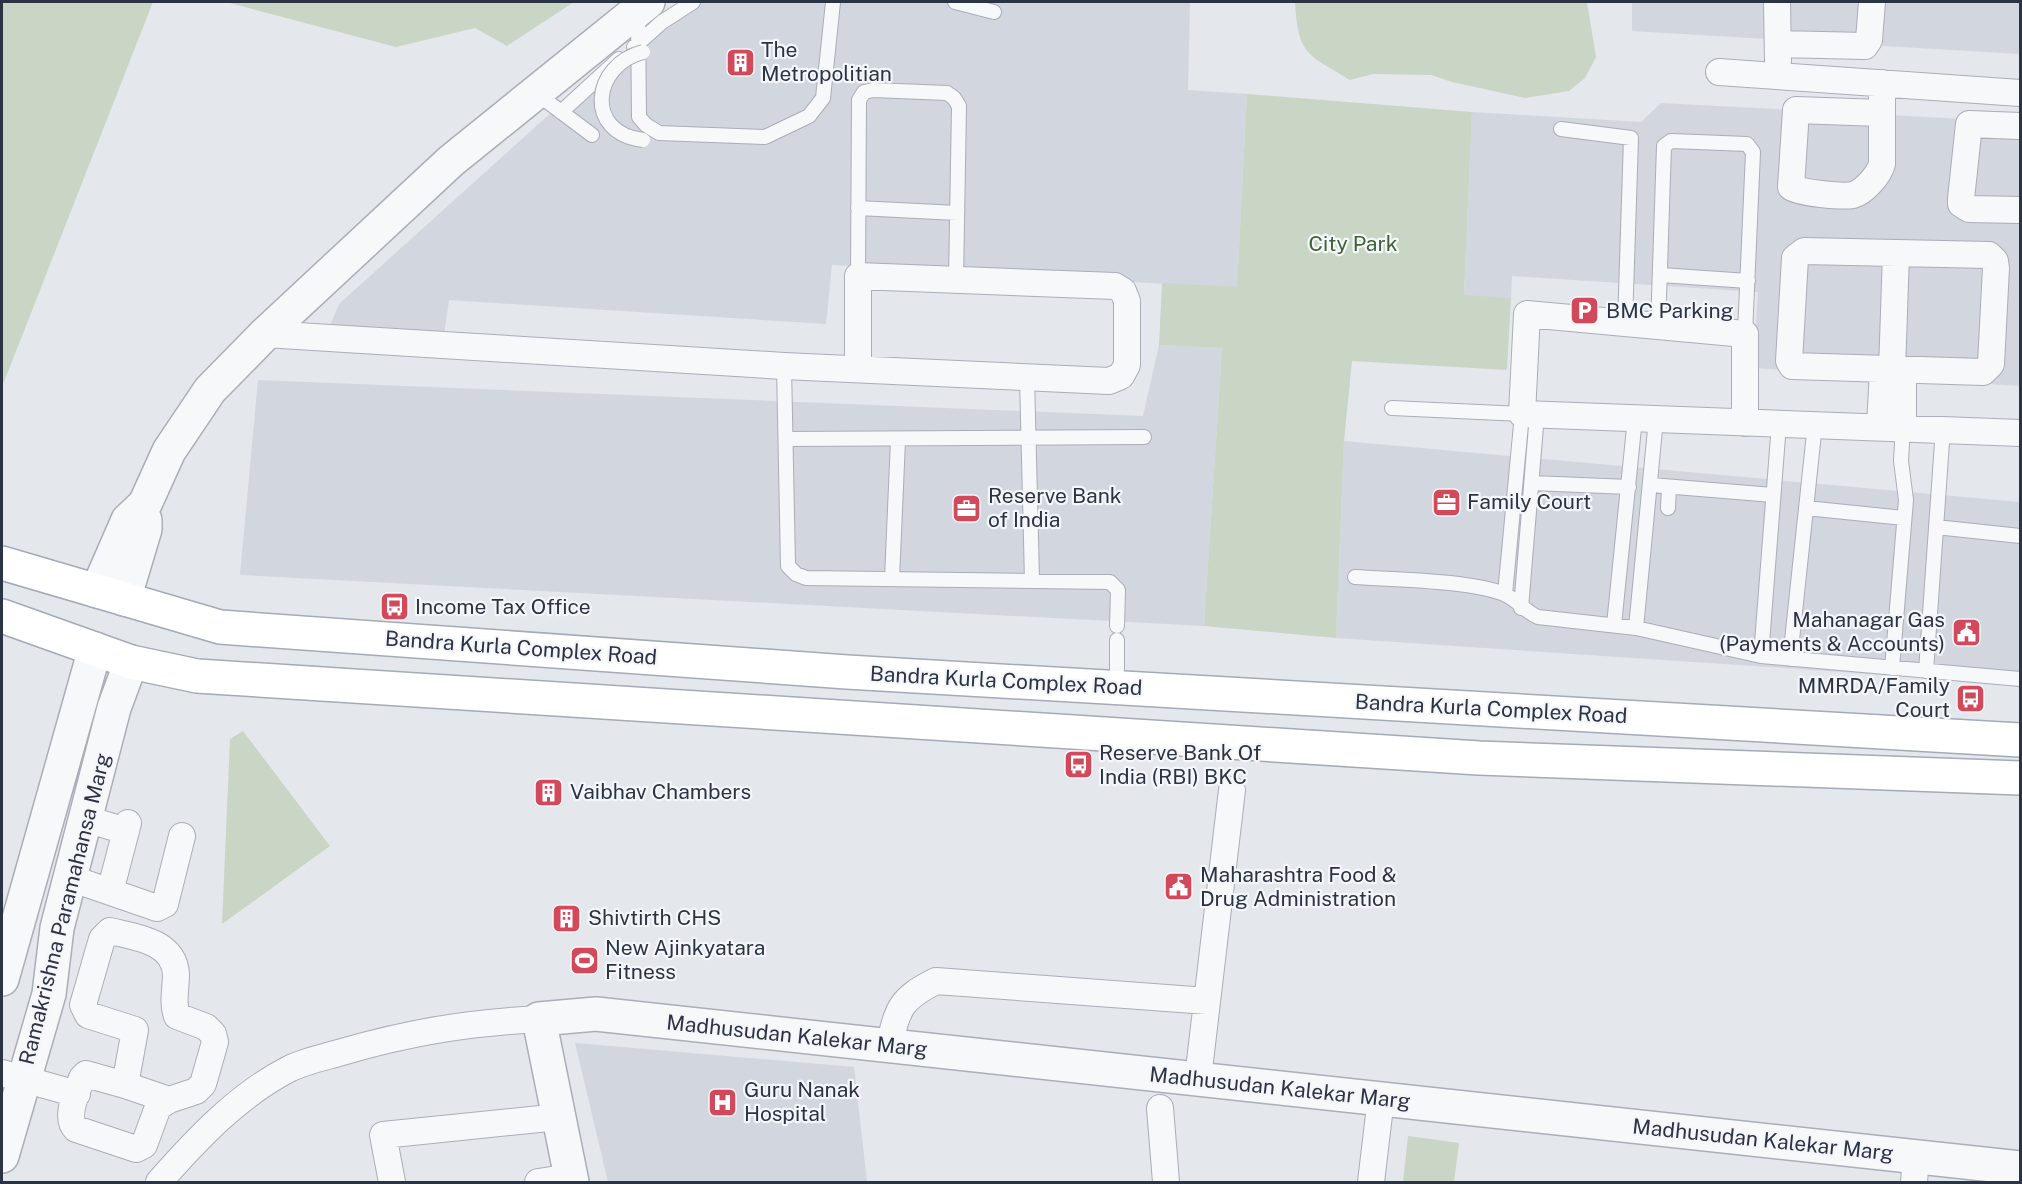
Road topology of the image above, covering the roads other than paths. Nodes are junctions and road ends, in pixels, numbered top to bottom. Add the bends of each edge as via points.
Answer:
1 (693, 2) edge
2 (833, 2) edge
3 (955, 2) edge
4 (1778, 2) edge
5 (1872, 2) edge
6 (643, 6) edge
7 (994, 12) dead end
8 (1778, 44) junction
9 (641, 48) junction
10 (1719, 72) dead end
11 (1778, 76) junction
12 (1882, 83) junction
13 (535, 92) junction
14 (2020, 93) edge
15 (561, 112) junction
16 (1881, 113) junction
17 (2020, 126) edge
18 (1561, 129) dead end
19 (659, 133) junction
20 (591, 135) dead end
21 (858, 208) junction
22 (2020, 210) edge
23 (957, 213) junction
24 (1896, 253) junction
25 (1661, 275) junction
26 (858, 276) junction
27 (957, 280) junction
28 (1748, 281) junction
29 (1625, 324) junction
30 (1659, 328) junction
31 (265, 334) junction
32 (1745, 334) junction
33 (784, 366) junction
34 (858, 369) junction
35 (1893, 371) junction
36 (1028, 377) junction
37 (1392, 408) dead end
38 (1530, 414) junction
39 (1645, 419) junction
40 (1745, 423) junction
41 (1779, 424) junction
42 (1815, 424) junction
43 (1892, 426) junction
44 (1943, 428) junction
45 (2020, 433) edge
46 (1144, 437) dead end
47 (1029, 438) junction
48 (786, 439) junction
49 (897, 440) junction
50 (1532, 483) junction
51 (1651, 485) junction
52 (1629, 487) junction
53 (1669, 487) junction
54 (1765, 499) junction
55 (1668, 508) dead end
56 (1806, 508) junction
57 (1905, 518) junction
58 (1936, 527) junction
59 (2020, 536) edge
60 (2, 563) edge
61 (1355, 577) dead end
62 (892, 579) junction
63 (1032, 580) junction
64 (1505, 594) junction
65 (110, 595) junction
66 (1521, 608) junction
67 (2, 616) edge
68 (1614, 625) junction
69 (1636, 628) junction
70 (94, 649) junction
71 (1761, 656) junction
72 (1790, 659) junction
73 (131, 662) junction
74 (1892, 668) junction
75 (1926, 672) junction
76 (2020, 679) edge
77 (1117, 687) junction
78 (2020, 740) edge
79 (2020, 778) edge
80 (1232, 790) dead end
81 (86, 819) junction
82 (182, 836) dead end
83 (70, 878) junction
84 (110, 892) junction
85 (2, 979) edge
86 (1207, 1001) junction
87 (539, 1019) junction
88 (889, 1046) junction
89 (13, 1076) edge
90 (1198, 1078) junction
91 (125, 1085) junction
92 (77, 1094) junction
93 (1381, 1098) junction
94 (170, 1100) junction
95 (1160, 1108) dead end
96 (559, 1117) junction
97 (2, 1156) edge
98 (2020, 1168) edge
99 (1915, 1170) edge
100 (571, 1180) edge
101 (159, 1182) edge
102 (392, 1182) edge
103 (538, 1182) edge
104 (1166, 1182) edge
105 (1371, 1182) edge

1 - 9 lane via 662,22
2 - 19 lane via 824,98 809,116 765,137
3 - 7 lane
4 - 8 street
5 - 8 street via 1869,40 1865,46
6 - 9 lane
6 - 13 street
8 - 11 street
9 - 15 lane via 599,75
9 - 19 lane via 639,117
9 - 19 lane, bridge via 612,72 602,89 600,105 605,119 629,138 643,140
10 - 11 street
11 - 12 street
12 - 14 street
12 - 16 street
13 - 15 lane
13 - 31 street via 451,161
15 - 20 lane
16 - 16 street via 1882,164 1861,190 1851,195 1799,192 1791,187 1796,110
17 - 22 street via 1969,124 1961,204 1969,209
18 - 29 lane via 1631,138
21 - 23 lane
21 - 23 lane via 859,100 864,92 947,93 959,106
21 - 26 lane
23 - 27 lane
24 - 35 street
24 - 35 street via 1989,255 1996,268 1991,364 1987,369
24 - 35 street via 1804,251 1795,258 1789,361 1792,366
25 - 28 lane
25 - 28 lane via 1664,146 1671,141 1747,144 1753,152
25 - 30 lane
26 - 27 street
26 - 34 street
27 - 36 street via 1115,286 1124,291 1127,365 1121,376 1109,381
28 - 32 lane
29 - 30 street
29 - 38 street via 1527,314
30 - 32 street
31 - 33 street
31 - 65 street via 210,390 169,451 145,504 128,520
32 - 40 street
33 - 34 street
33 - 48 lane
34 - 36 street
35 - 43 street
36 - 47 lane
37 - 38 lane
38 - 39 street
38 - 50 lane
38 - 64 lane
39 - 40 street
39 - 51 lane
39 - 52 lane
40 - 41 street
41 - 42 street
41 - 54 lane
42 - 43 street
42 - 56 lane
43 - 44 street
43 - 57 lane via 1901,461
44 - 45 street
44 - 58 lane
46 - 47 lane
47 - 49 lane
47 - 63 lane
48 - 49 lane
48 - 62 lane via 788,566 806,578
49 - 62 lane
50 - 52 lane
50 - 66 lane
51 - 53 lane
51 - 69 lane
52 - 68 lane
53 - 54 lane
53 - 55 lane
54 - 71 lane
56 - 57 lane
56 - 72 lane
57 - 74 lane
58 - 59 lane
58 - 75 lane
60 - 65 main road, Bandra Kurla Complex Road
61 - 64 lane via 1462,586
62 - 63 lane
63 - 77 lane via 1110,582 1118,590
64 - 66 lane
65 - 77 main road, Bandra Kurla Complex Road via 220,627
66 - 68 lane via 1538,617
67 - 70 main road
68 - 69 lane
69 - 71 lane
70 - 73 main road
70 - 85 street
71 - 72 lane
72 - 74 lane
73 - 79 main road via 197,676 244,680 1479,758
73 - 81 street, Ramakrishna Paramahansa Marg via 114,708
74 - 75 lane
75 - 76 lane
77 - 78 main road, Bandra Kurla Complex Road
80 - 86 street
81 - 83 street, Ramakrishna Paramahansa Marg
81 - 84 street via 127,827
82 - 84 street via 161,908
83 - 84 street
83 - 89 street, Ramakrishna Paramahansa Marg via 57,928 49,994
86 - 88 street via 936,981 906,1000 896,1014
86 - 90 street
87 - 88 street, Madhusudan Kalekar Marg via 596,1014
87 - 96 street
87 - 101 street via 438,1028 291,1068 249,1094
88 - 90 street, Madhusudan Kalekar Marg
89 - 92 street
89 - 97 street, Ramakrishna Paramahansa Marg
90 - 93 street, Madhusudan Kalekar Marg
91 - 92 street via 86,1074
91 - 94 street
91 - 94 street via 135,1030 88,1015 82,1005 102,939 110,931 154,941 174,966 177,1016 206,1027 213,1034 215,1042 204,1084
92 - 94 street via 70,1117 76,1129 136,1149 144,1145 158,1107
93 - 99 street, Madhusudan Kalekar Marg
93 - 105 street
95 - 104 street
96 - 100 street
96 - 102 street via 382,1135
98 - 99 street, Madhusudan Kalekar Marg
100 - 103 street

